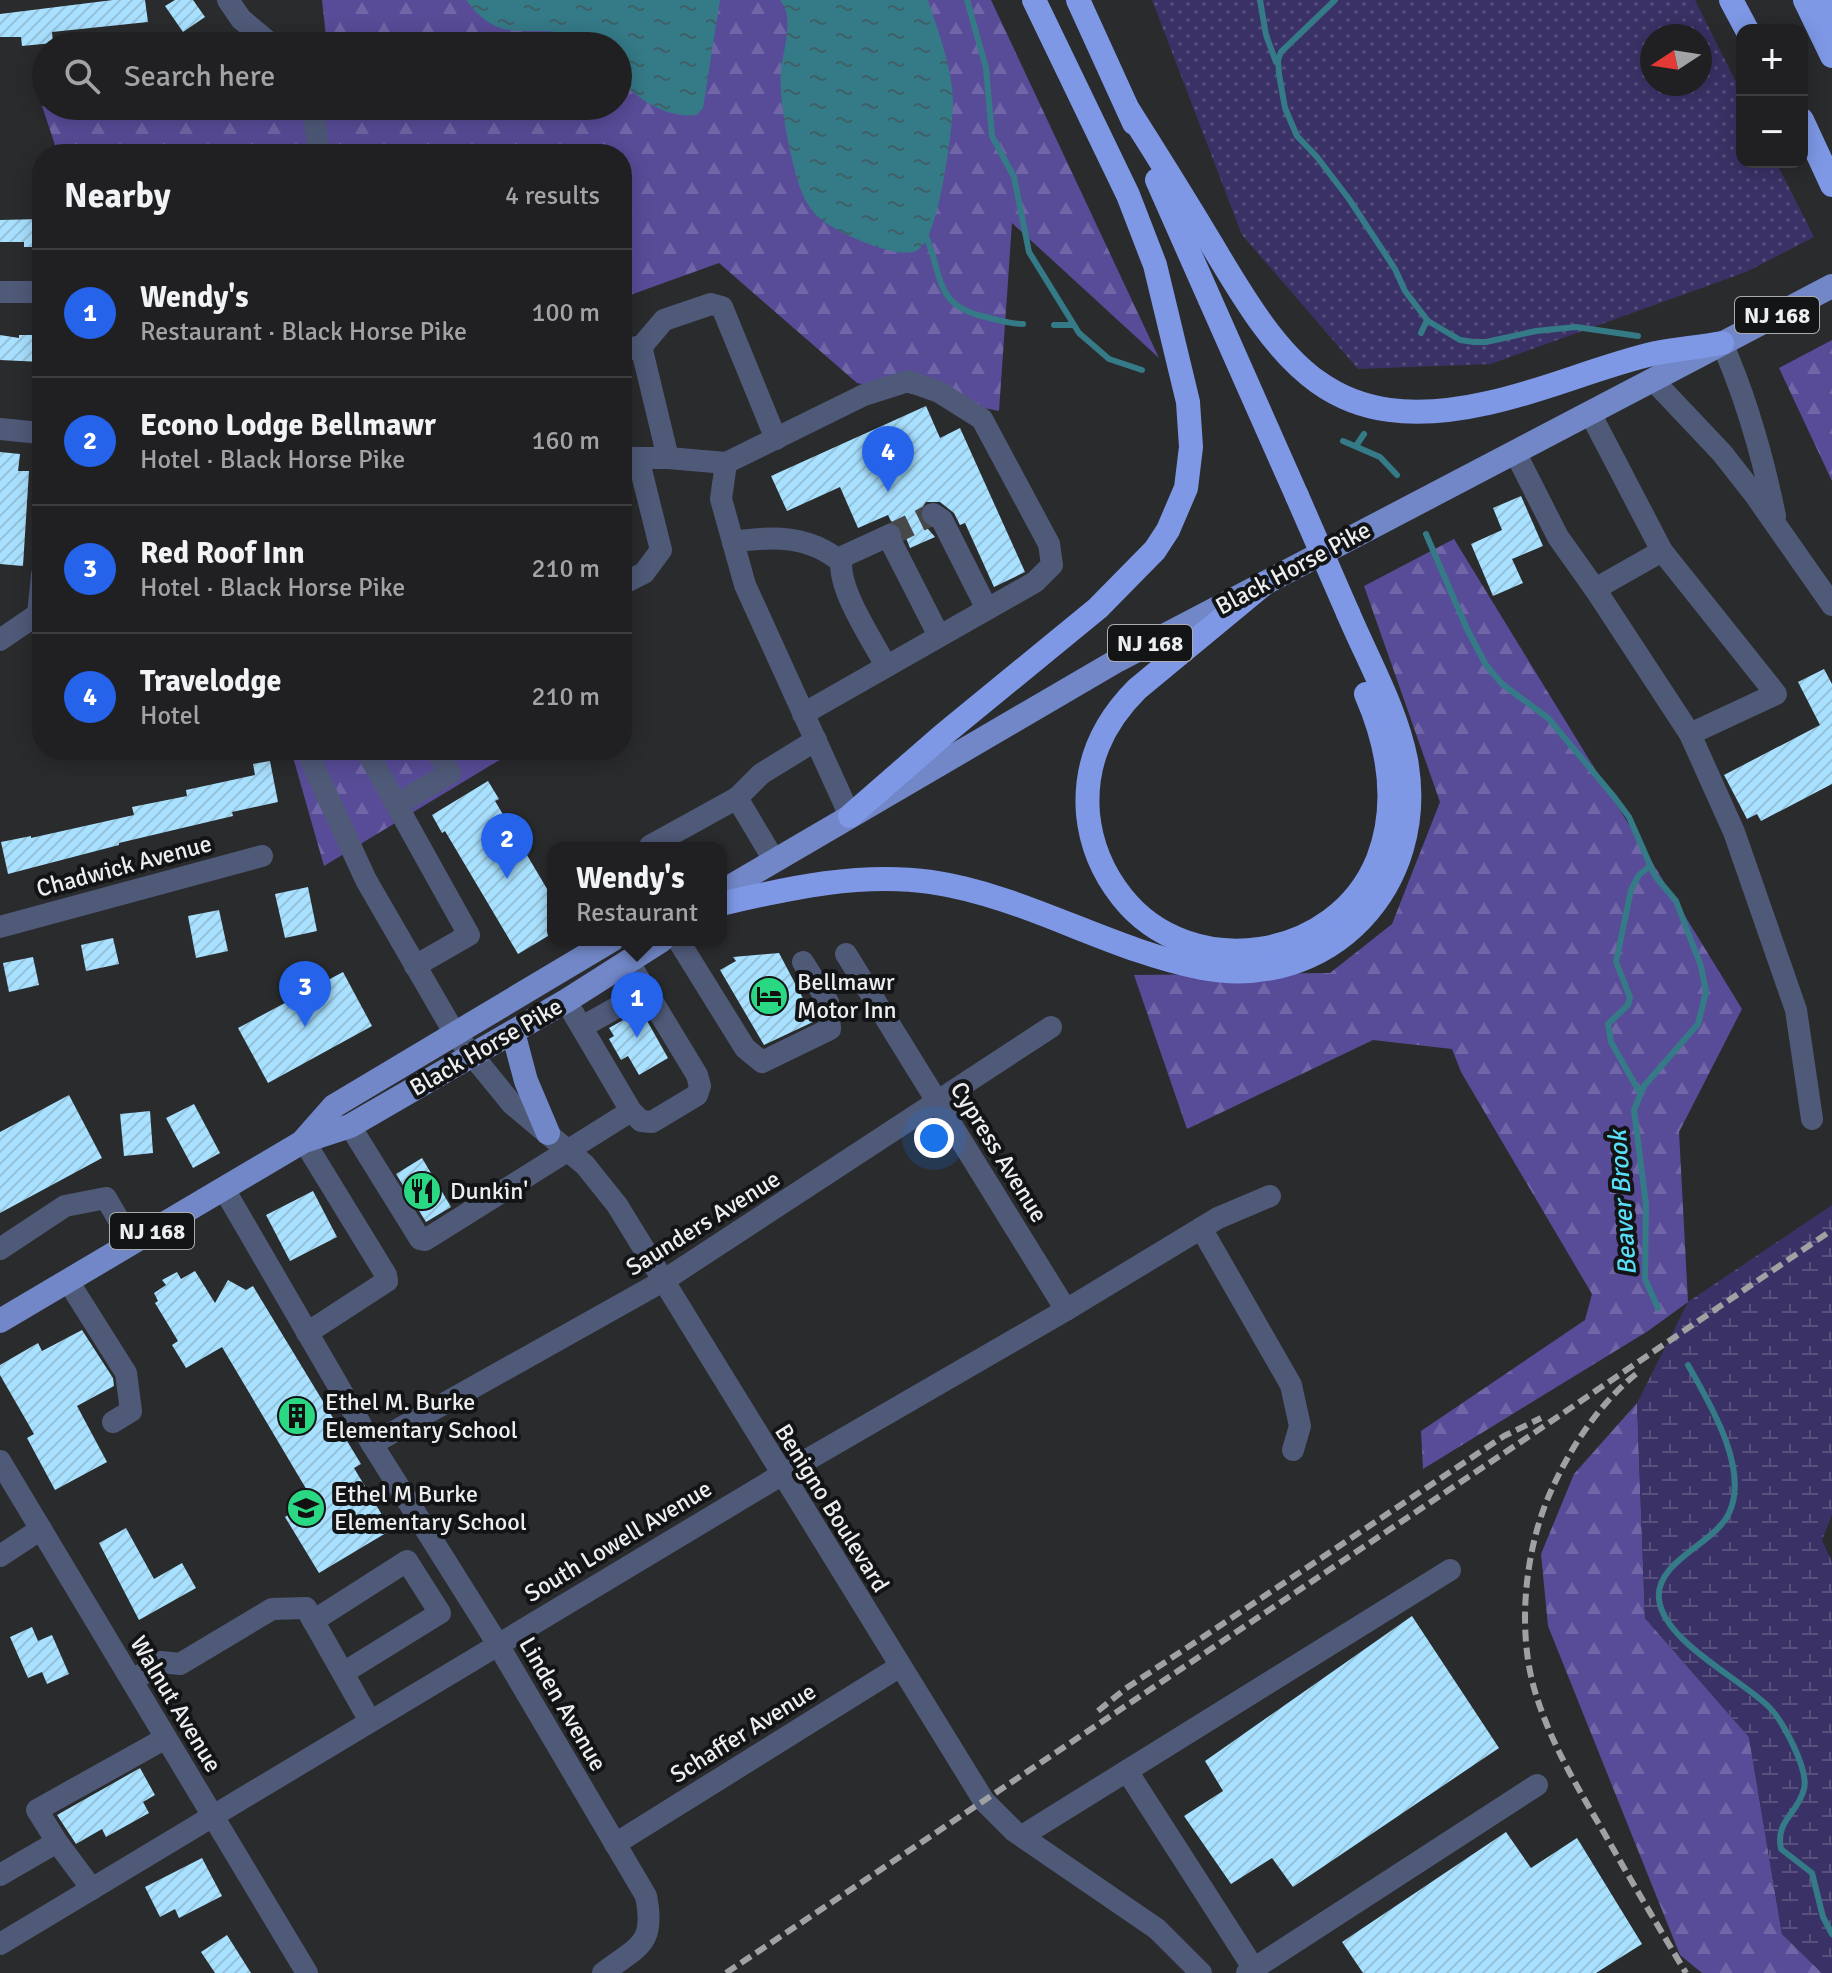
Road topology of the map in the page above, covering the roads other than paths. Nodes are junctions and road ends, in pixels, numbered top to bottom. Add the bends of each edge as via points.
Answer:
1 (228, 0) edge
2 (1034, 0) edge
3 (1078, 0) edge
4 (1731, 0) edge
5 (1747, 0) edge
6 (1805, 0) edge
7 (1824, 0) edge
8 (1832, 17) edge
9 (1744, 24) edge
10 (1757, 24) edge
11 (256, 32) edge
12 (1832, 56) edge
13 (1084, 106) junction
14 (1129, 111) junction
15 (315, 120) edge
16 (1808, 133) edge
17 (1808, 142) edge
18 (318, 144) edge
19 (1832, 186) edge
20 (1832, 286) edge
21 (0, 292) edge
22 (32, 292) edge
23 (1722, 343) junction
24 (632, 348) edge
25 (632, 352) edge
26 (1653, 380) junction
27 (1590, 413) junction
28 (0, 429) edge
29 (32, 432) edge
30 (776, 439) junction
31 (1515, 452) junction
32 (632, 458) edge
33 (668, 458) junction
34 (726, 463) junction
35 (632, 464) edge
36 (1290, 500) junction
37 (933, 514) dead end
38 (1776, 522) junction
39 (733, 542) junction
40 (1662, 551) junction
41 (841, 562) junction
42 (632, 579) edge
43 (1264, 584) junction
44 (1595, 589) junction
45 (1832, 605) edge
46 (987, 609) junction
47 (1341, 616) junction
48 (32, 618) edge
49 (939, 636) junction
50 (0, 640) edge
51 (886, 666) junction
52 (803, 714) junction
53 (1690, 734) junction
54 (816, 740) junction
55 (311, 760) edge
56 (372, 760) edge
57 (442, 760) edge
58 (737, 798) junction
59 (398, 804) junction
60 (850, 816) junction
61 (657, 842) edge
62 (262, 856) dead end
63 (774, 860) junction
64 (727, 888) edge
65 (727, 903) edge
66 (0, 927) edge
67 (602, 946) edge
68 (652, 946) edge
69 (682, 946) edge
70 (846, 954) dead end
71 (628, 961) junction
72 (803, 962) dead end
73 (415, 966) junction
74 (646, 991) junction
75 (566, 1001) junction
76 (582, 1027) junction
77 (1051, 1027) dead end
78 (513, 1032) junction
79 (455, 1034) junction
80 (471, 1056) junction
81 (937, 1103) junction
82 (631, 1111) junction
83 (1812, 1119) dead end
84 (350, 1126) junction
85 (548, 1133) junction
86 (304, 1141) junction
87 (567, 1149) junction
88 (224, 1189) junction
89 (1270, 1196) dead end
90 (1201, 1228) junction
91 (132, 1243) junction
92 (0, 1249) edge
93 (68, 1281) junction
94 (663, 1281) junction
95 (1066, 1310) junction
96 (0, 1321) edge
97 (307, 1333) junction
98 (113, 1422) dead end
99 (372, 1444) junction
100 (1293, 1450) dead end
101 (0, 1461) edge
102 (781, 1475) junction
103 (41, 1529) junction
104 (0, 1556) edge
105 (1450, 1570) dead end
106 (309, 1615) junction
107 (497, 1643) junction
108 (899, 1667) junction
109 (343, 1673) junction
110 (132, 1681) junction
111 (370, 1721) junction
112 (164, 1739) junction
113 (1127, 1771) junction
114 (1537, 1785) dead end
115 (213, 1816) junction
116 (1022, 1836) junction
117 (57, 1842) junction
118 (615, 1844) junction
119 (0, 1875) edge
120 (92, 1889) junction
121 (0, 1944) edge
122 (1250, 1971) edge
123 (307, 1973) edge
124 (603, 1973) edge
125 (1201, 1973) edge

1 - 11 street
2 - 13 highway
3 - 14 highway
4 - 9 highway
5 - 10 highway
6 - 12 highway
7 - 8 highway
13 - 36 highway via 1144,187
13 - 60 highway via 1155,265 1188,402 1191,447 1186,488 1155,550 1098,608
14 - 23 highway via 1263,327 1295,365 1346,398 1389,410 1458,408 1656,354
14 - 36 highway
15 - 18 street
16 - 19 highway
17 - 19 highway
20 - 23 main road, Black Horse Pike / NJ 168
21 - 22 street
23 - 26 main road, Black Horse Pike / NJ 168
23 - 38 street via 1769,482
24 - 30 street via 664,320 711,304 722,307
25 - 33 street
26 - 27 main road, Black Horse Pike / NJ 168
26 - 38 street via 1722,453
27 - 31 main road, Black Horse Pike / NJ 168
27 - 40 street
28 - 29 street
30 - 34 street
30 - 46 street via 864,395 908,381 939,392 982,419 1049,544 1052,565 1035,582
31 - 43 main road, Black Horse Pike / NJ 168
31 - 44 street via 1558,537
32 - 33 street
33 - 34 street
34 - 39 street via 721,499
35 - 42 street via 661,550 644,573
36 - 47 highway
37 - 46 street via 942,520
38 - 45 street
39 - 41 street via 764,537 802,540
39 - 52 street via 745,585
40 - 44 street
40 - 53 street via 1776,694
41 - 49 street via 889,536
41 - 51 street via 843,581
43 - 47 highway via 1117,708 1094,753 1087,801 1094,846 1130,907 1168,934 1214,950 1275,947 1328,923 1368,878 1389,814 1388,768
43 - 60 main road, Black Horse Pike / NJ 168 via 1118,660
44 - 53 street
46 - 49 street
47 - 65 highway via 1402,743 1409,814 1402,851 1386,888 1364,917 1318,952 1269,969 1204,968 1005,900 927,882 816,885
48 - 50 street
49 - 51 street
51 - 52 street
52 - 54 street
53 - 83 street via 1734,832 1796,1010
54 - 58 street via 761,774
54 - 60 street
55 - 73 street, Benigno Boulevard via 366,880
56 - 59 street
57 - 59 street via 450,773
58 - 61 street
58 - 63 street
59 - 73 street via 469,935
60 - 63 main road, Black Horse Pike / NJ 168
62 - 66 street, Chadwick Avenue
63 - 64 main road, Black Horse Pike / NJ 168
67 - 79 main road, Black Horse Pike / NJ 168
68 - 71 main road, Black Horse Pike / NJ 168
69 - 72 street via 745,1048 762,1062 830,1029 828,1002
70 - 81 street, Cypress Avenue
71 - 74 street
71 - 75 main road, Black Horse Pike / NJ 168
73 - 79 street, Benigno Boulevard
74 - 76 street
74 - 82 street via 700,1086 697,1095 652,1122 641,1121
75 - 76 street
75 - 78 main road, Black Horse Pike / NJ 168
76 - 82 street
77 - 81 street, Saunders Avenue
78 - 80 main road, Black Horse Pike / NJ 168
78 - 85 main road
79 - 80 street, Benigno Boulevard
79 - 86 main road, Black Horse Pike / NJ 168 via 334,1106
80 - 84 main road, Black Horse Pike / NJ 168
80 - 85 street, Benigno Boulevard via 512,1104
81 - 94 street, Saunders Avenue
81 - 95 street, Cypress Avenue
82 - 87 street
84 - 86 main road, Black Horse Pike / NJ 168
84 - 87 street via 425,1240
85 - 87 street, Benigno Boulevard
86 - 88 main road, Black Horse Pike / NJ 168
86 - 97 street via 387,1281
87 - 94 street, Benigno Boulevard via 617,1205
88 - 91 main road, Black Horse Pike / NJ 168
88 - 97 street, Linden Avenue
89 - 90 street, South Lowell Avenue
90 - 95 street, South Lowell Avenue
90 - 100 street via 1291,1385 1300,1426
91 - 92 street via 106,1198 65,1206
91 - 93 main road, Black Horse Pike / NJ 168
93 - 96 main road, Black Horse Pike / NJ 168
93 - 98 street via 126,1373 131,1411
94 - 99 street, Saunders Avenue
94 - 102 street, Benigno Boulevard
95 - 102 street, South Lowell Avenue
97 - 99 street, Linden Avenue
99 - 107 street, Linden Avenue
101 - 103 street, Walnut Avenue
102 - 107 street, South Lowell Avenue
102 - 108 street, Benigno Boulevard
103 - 104 street
103 - 110 street, Walnut Avenue
105 - 113 street
106 - 109 street
106 - 109 street via 407,1561 440,1613
106 - 110 street via 272,1609 180,1664 161,1662
107 - 111 street, South Lowell Avenue
107 - 118 street, Linden Avenue
108 - 116 street, Benigno Boulevard via 984,1801
108 - 118 street, Schaffer Avenue
109 - 111 street
110 - 112 street, Walnut Avenue
111 - 115 street, South Lowell Avenue
112 - 115 street, Walnut Avenue
112 - 117 street via 37,1810
113 - 116 street
113 - 122 street
114 - 122 street
115 - 120 street, South Lowell Avenue
115 - 123 street, Walnut Avenue
116 - 125 street, Benigno Boulevard via 1157,1929
117 - 119 street
117 - 120 street
118 - 124 street, Linden Avenue via 646,1896 651,1920 646,1940
120 - 121 street, South Lowell Avenue

